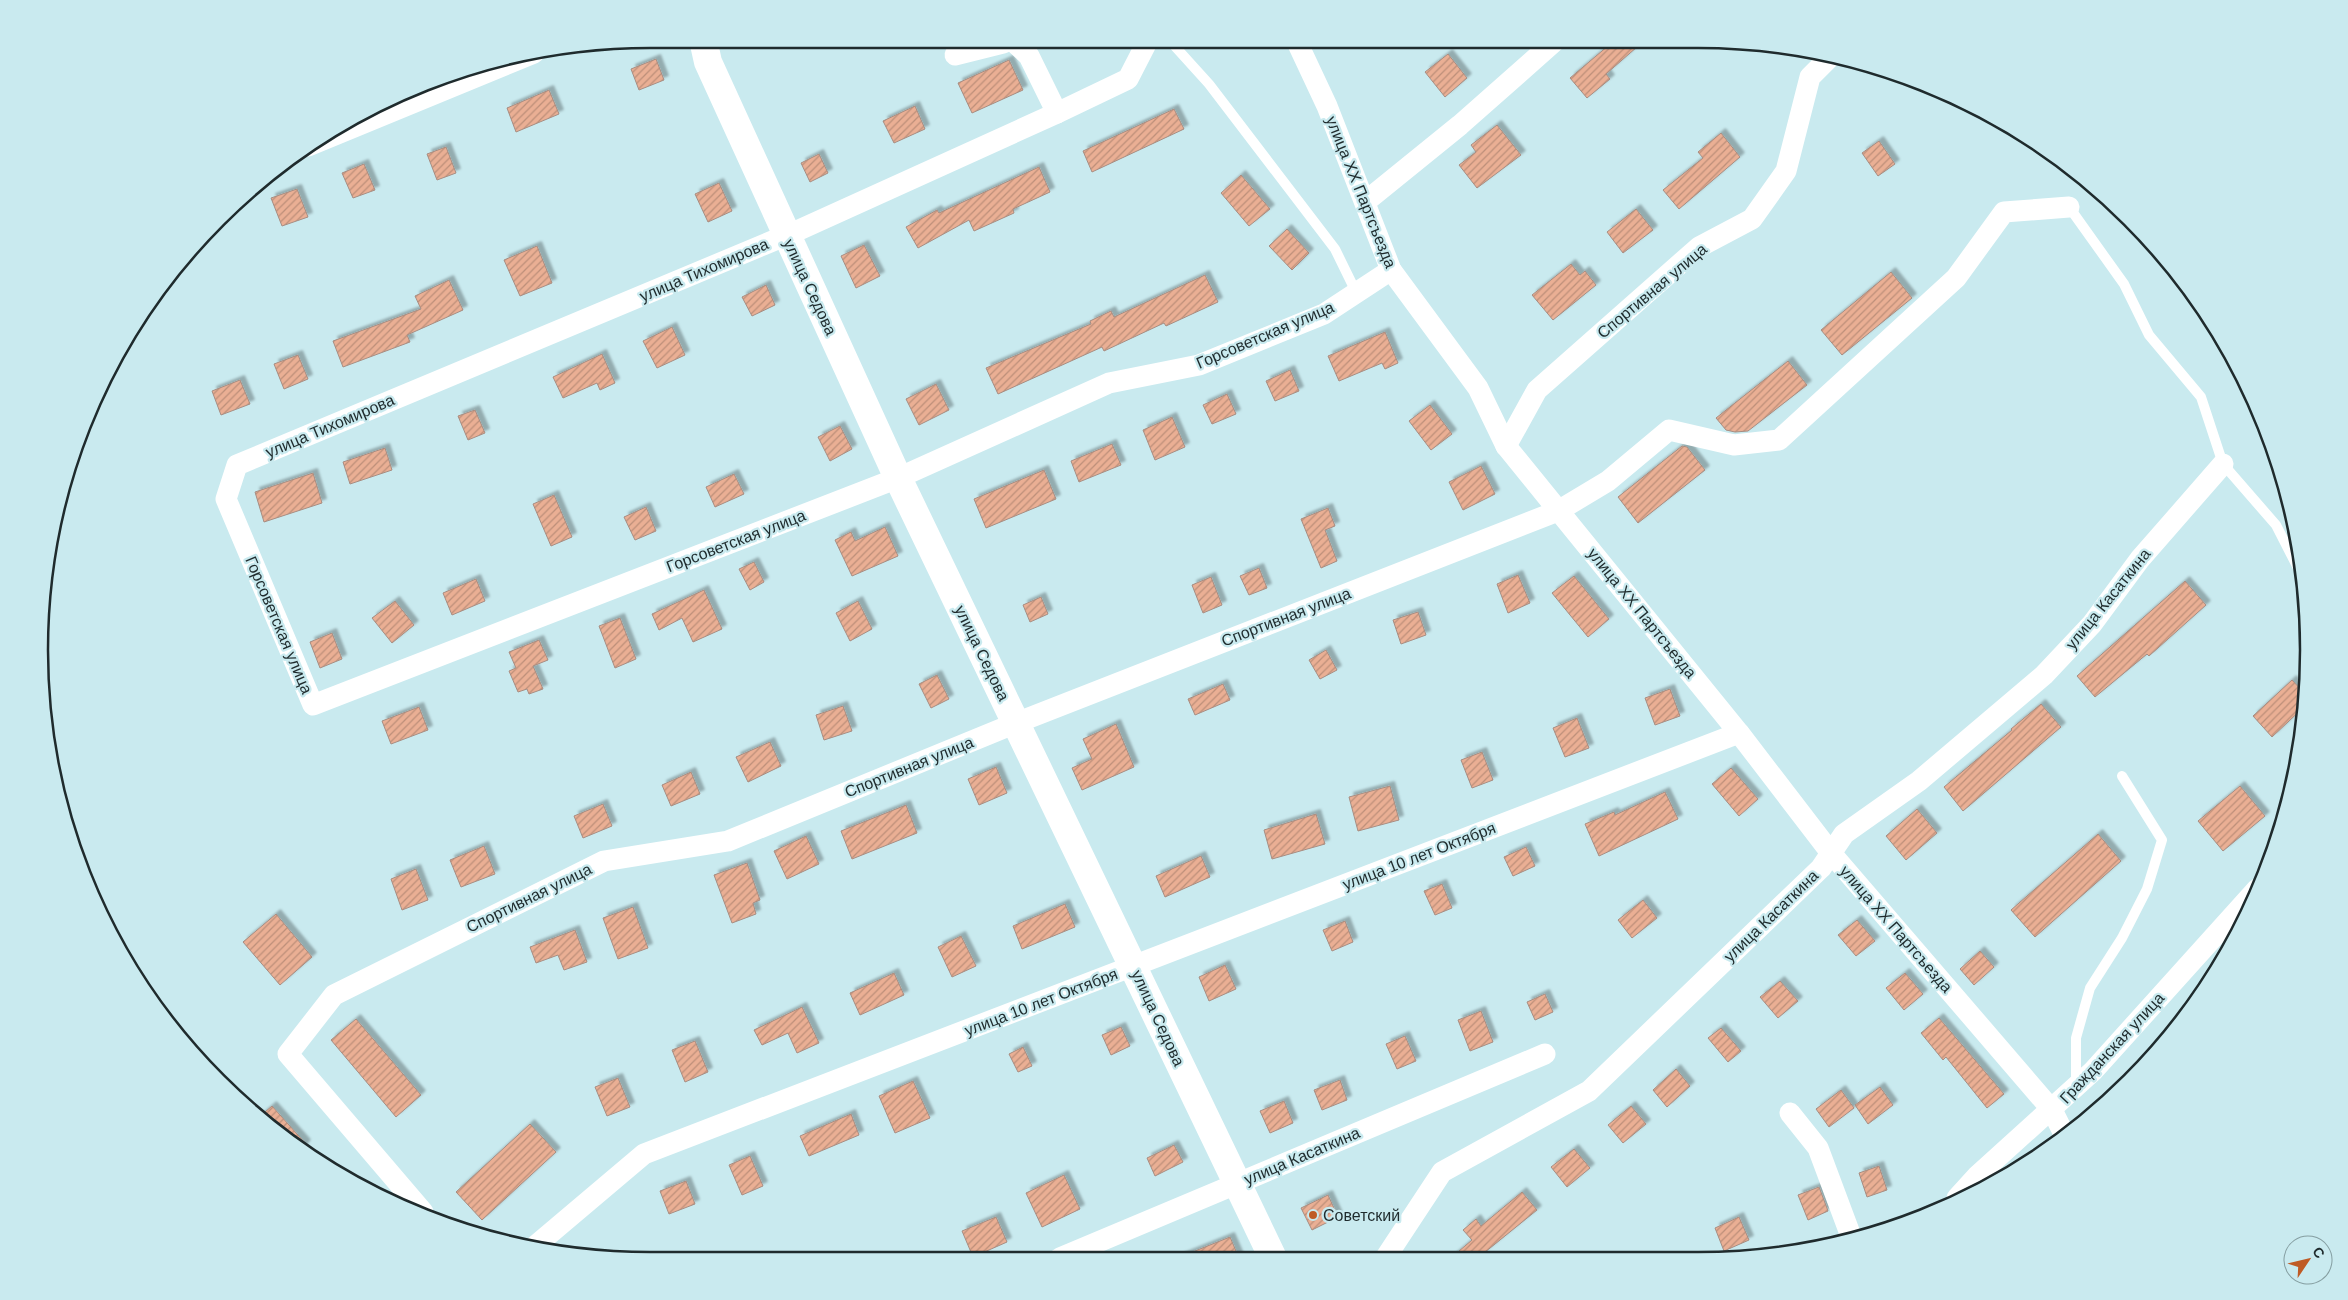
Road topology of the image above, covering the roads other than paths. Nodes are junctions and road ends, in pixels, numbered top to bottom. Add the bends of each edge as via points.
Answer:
1 (705, 48) edge
2 (980, 48) edge
3 (1021, 48) edge
4 (1144, 48) edge
5 (1176, 48) edge
6 (1300, 48) edge
7 (1547, 48) edge
8 (955, 55) dead end
9 (1826, 61) edge
10 (498, 67) edge
11 (1057, 113) junction
12 (344, 131) edge
13 (1365, 202) junction
14 (2069, 207) joint
15 (786, 235) junction
16 (1391, 270) junction
17 (1357, 294) junction
18 (1506, 446) junction
19 (2223, 464) junction
20 (237, 465) joint
21 (898, 478) junction
22 (1558, 510) junction
23 (2293, 558) edge
24 (1016, 723) junction
25 (1739, 733) junction
26 (2122, 776) dead end
27 (1831, 854) junction
28 (2243, 905) edge
29 (1134, 966) junction
30 (1545, 1054) dead end
31 (2076, 1088) junction
32 (2052, 1110) junction
33 (1790, 1113) dead end
34 (2062, 1130) edge
35 (1237, 1183) junction
36 (1965, 1190) edge
37 (419, 1207) edge
38 (1850, 1233) edge
39 (540, 1242) edge
40 (1074, 1252) edge
41 (1270, 1252) edge
42 (1389, 1252) edge

1 - 15 street, улица Седова via 708,62
2 - 8 street
3 - 11 street via 1029,56
4 - 11 street, улица Тихомирова via 1128,79
5 - 17 lane via 1209,84 1336,249
6 - 13 street, улица XX Партсъезда
7 - 13 street via 1460,125
9 - 18 street, Спортивная улица via 1810,77 1786,171 1752,219 1699,247 1537,390
10 - 12 street
11 - 15 street, улица Тихомирова
13 - 16 street, улица XX Партсъезда
14 - 19 lane via 2124,284 2149,335 2201,397
14 - 22 street, Спортивная улица via 2004,212 1956,278 1779,440 1734,445 1669,430 1608,481
15 - 20 street, улица Тихомирова
15 - 21 street, улица Седова
16 - 17 street, Горсоветская улица
16 - 18 street, улица XX Партсъезда via 1478,388
17 - 21 street, Горсоветская улица via 1324,314 1199,365 1109,383
18 - 22 street, улица XX Партсъезда
19 - 23 lane via 2276,524
19 - 27 street, улица Касаткина via 2140,559 2092,624 2044,675 1919,781 1844,834
20 - 21 street, Горсоветская улица via 226,499 312,705
21 - 24 street, улица Седова
22 - 24 street, Спортивная улица
22 - 25 street, улица XX Партсъезда
24 - 29 street, улица Седова
24 - 37 street, Спортивная улица via 728,841 604,861 334,995 288,1054
25 - 27 street, улица XX Партсъезда
25 - 29 street, улица 10 лет Октября
26 - 31 lane via 2162,840 2147,889 2122,938 2090,988 2076,1038
27 - 32 street, улица XX Партсъезда
27 - 42 street, улица Касаткина via 1821,868 1589,1091 1442,1172
28 - 31 street, Гражданская улица
29 - 35 street, улица Седова
29 - 39 street, улица 10 лет Октября via 644,1154
30 - 35 street, улица Касаткина
31 - 32 street, Гражданская улица
32 - 34 street, улица XX Партсъезда
32 - 36 street, Гражданская улица
33 - 38 street via 1818,1148
35 - 40 street, улица Касаткина
35 - 41 street, улица Седова

